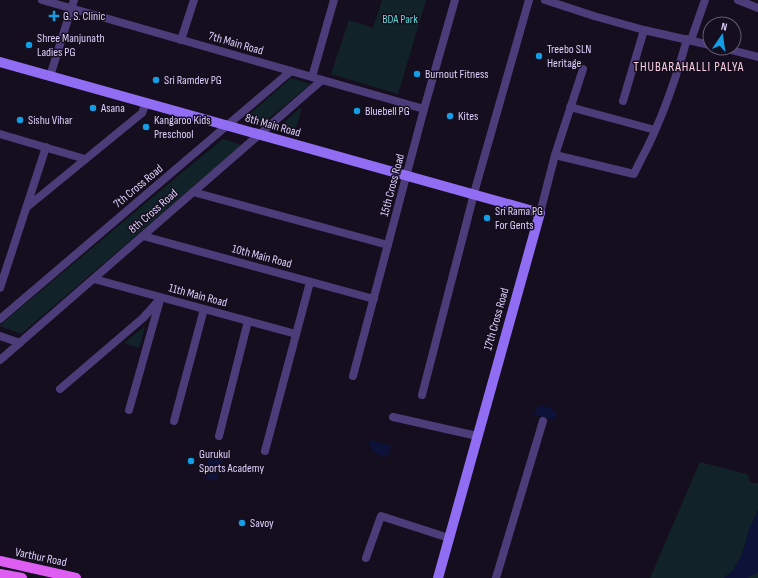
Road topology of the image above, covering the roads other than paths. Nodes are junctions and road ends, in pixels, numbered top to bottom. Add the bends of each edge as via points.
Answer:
1 (42, 0) edge
2 (74, 0) edge
3 (194, 0) edge
4 (334, 0) edge
5 (455, 0) edge
6 (529, 0) edge
7 (545, 0) edge
8 (705, 0) edge
9 (738, 0) edge
10 (71, 8) junction
11 (758, 8) edge
12 (644, 30) junction
13 (689, 39) junction
14 (181, 40) junction
15 (702, 42) edge
16 (742, 53) edge
17 (758, 57) edge
18 (0, 62) edge
19 (583, 69) dead end
20 (291, 71) junction
21 (50, 76) junction
22 (312, 77) junction
23 (322, 80) junction
24 (623, 101) dead end
25 (146, 103) junction
26 (570, 107) junction
27 (424, 109) junction
28 (227, 126) junction
29 (655, 130) junction
30 (0, 134) edge
31 (260, 135) junction
32 (46, 147) junction
33 (555, 155) junction
34 (85, 159) junction
35 (406, 176) junction
36 (194, 192) junction
37 (474, 194) junction
38 (27, 207) junction
39 (540, 212) junction
40 (143, 236) junction
41 (388, 245) junction
42 (94, 279) junction
43 (310, 282) junction
44 (0, 288) edge
45 (161, 298) junction
46 (374, 299) junction
47 (204, 309) junction
48 (0, 319) edge
49 (248, 321) junction
50 (296, 334) junction
51 (0, 336) edge
52 (20, 343) junction
53 (0, 360) edge
54 (353, 376) dead end
55 (60, 388) dead end
56 (422, 395) dead end
57 (129, 410) dead end
58 (393, 417) dead end
59 (174, 421) dead end
60 (543, 421) dead end
61 (219, 436) dead end
62 (477, 436) junction
63 (265, 451) dead end
64 (449, 538) junction
65 (366, 558) dead end
66 (0, 561) edge
67 (0, 574) edge
68 (22, 578) edge
69 (76, 578) edge
70 (438, 578) edge
71 (496, 578) edge

1 - 10 street, 7th Main Road
2 - 10 street
3 - 14 street
4 - 22 street
5 - 27 street, 15th Cross Road
6 - 37 street
7 - 12 street
8 - 13 street
9 - 11 street
10 - 14 street, 7th Main Road
10 - 21 street
12 - 13 street
12 - 24 street
13 - 15 street
13 - 29 street
14 - 20 street, 7th Main Road
16 - 17 street
18 - 21 street, 8th Main Road
19 - 26 street, 17th Cross Road
20 - 22 street, 7th Main Road
20 - 28 street, 7th Cross Road
21 - 25 street, 8th Main Road
22 - 23 street, 7th Main Road
23 - 27 street, 7th Main Road
23 - 31 street, 8th Cross Road
25 - 28 street, 8th Main Road
25 - 34 street via 142,113
26 - 29 street
26 - 33 street, 17th Cross Road
27 - 35 street, 15th Cross Road
28 - 31 street, 8th Main Road
28 - 48 street, 7th Cross Road
29 - 33 street via 634,174
30 - 32 street
31 - 35 street, 8th Main Road
31 - 36 street, 8th Cross Road
32 - 34 street
32 - 38 street
33 - 39 street, 17th Cross Road
34 - 38 street
35 - 37 street, 8th Main Road
35 - 41 street, 15th Cross Road
36 - 40 street, 8th Cross Road
36 - 41 street
37 - 39 street, 8th Main Road
37 - 56 street
38 - 44 street
39 - 62 street, 17th Cross Road
40 - 42 street, 8th Cross Road
40 - 43 street, 10th Main Road
41 - 46 street, 15th Cross Road
42 - 45 street, 11th Main Road
42 - 52 street, 8th Cross Road
43 - 46 street, 10th Main Road
43 - 50 street
45 - 47 street, 11th Main Road
45 - 55 street via 143,318
45 - 57 street
46 - 54 street, 15th Cross Road
47 - 49 street, 11th Main Road
47 - 59 street
49 - 50 street, 11th Main Road
49 - 61 street
50 - 63 street
51 - 52 street
52 - 53 street, 8th Cross Road
58 - 62 street
60 - 71 street
62 - 64 street, 17th Cross Road
64 - 65 street via 381,516
64 - 70 street, 17th Cross Road
66 - 69 main road, Varthur Road
67 - 68 main road, Varthur Road

